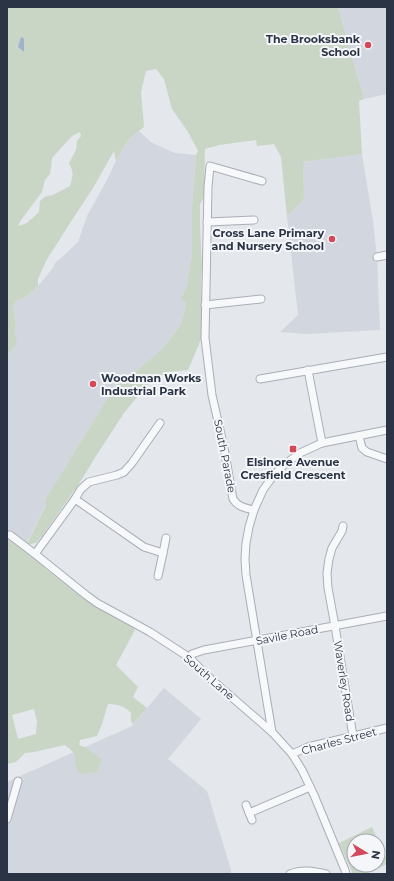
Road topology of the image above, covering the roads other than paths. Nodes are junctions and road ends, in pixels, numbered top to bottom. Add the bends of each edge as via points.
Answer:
1 (262, 181) dead end
2 (254, 220) dead end
3 (207, 222) junction
4 (387, 255) edge
5 (377, 257) dead end
6 (262, 299) dead end
7 (206, 305) junction
8 (387, 357) edge
9 (308, 370) junction
10 (260, 380) dead end
11 (160, 423) dead end
12 (387, 430) edge
13 (359, 436) junction
14 (322, 443) junction
15 (387, 459) edge
16 (75, 499) junction
17 (254, 510) junction
18 (342, 526) dead end
19 (10, 535) dead end
20 (166, 538) dead end
21 (163, 553) junction
22 (35, 554) junction
23 (158, 576) dead end
24 (387, 616) edge
25 (335, 626) junction
26 (257, 640) junction
27 (190, 658) junction
28 (387, 728) edge
29 (272, 732) junction
30 (353, 736) junction
31 (292, 754) junction
32 (18, 781) dead end
33 (310, 787) junction
34 (246, 805) dead end
35 (7, 819) edge
36 (290, 874) edge
37 (326, 874) edge
38 (346, 874) edge

1 - 3 street, South Parade via 210,166
2 - 3 street
3 - 7 street, South Parade
4 - 5 street
6 - 7 street
7 - 17 street, South Parade via 205,338 212,395 233,499 243,508
8 - 9 street
9 - 10 street
9 - 14 street
11 - 16 street via 124,472 89,482
12 - 13 street
13 - 14 street
13 - 15 street via 362,448
14 - 17 street via 284,464 273,476
16 - 21 street via 144,547
16 - 22 street
17 - 26 street via 244,559
18 - 25 street, Waverley Road via 342,531 332,548 327,573
19 - 22 street, South Lane
20 - 21 street
21 - 23 street
22 - 27 street, South Lane via 97,603 150,632
24 - 25 street, Savile Road
25 - 26 street, Savile Road
25 - 30 street, Waverley Road
26 - 27 street, Savile Road via 204,650 192,654
26 - 29 street
27 - 29 street, South Lane
28 - 30 street, Charles Street
29 - 31 street, South Lane
30 - 31 street, Charles Street via 308,747
31 - 33 street, South Lane
32 - 35 street
33 - 34 street via 250,816
33 - 38 street, South Lane
36 - 37 street via 298,871

